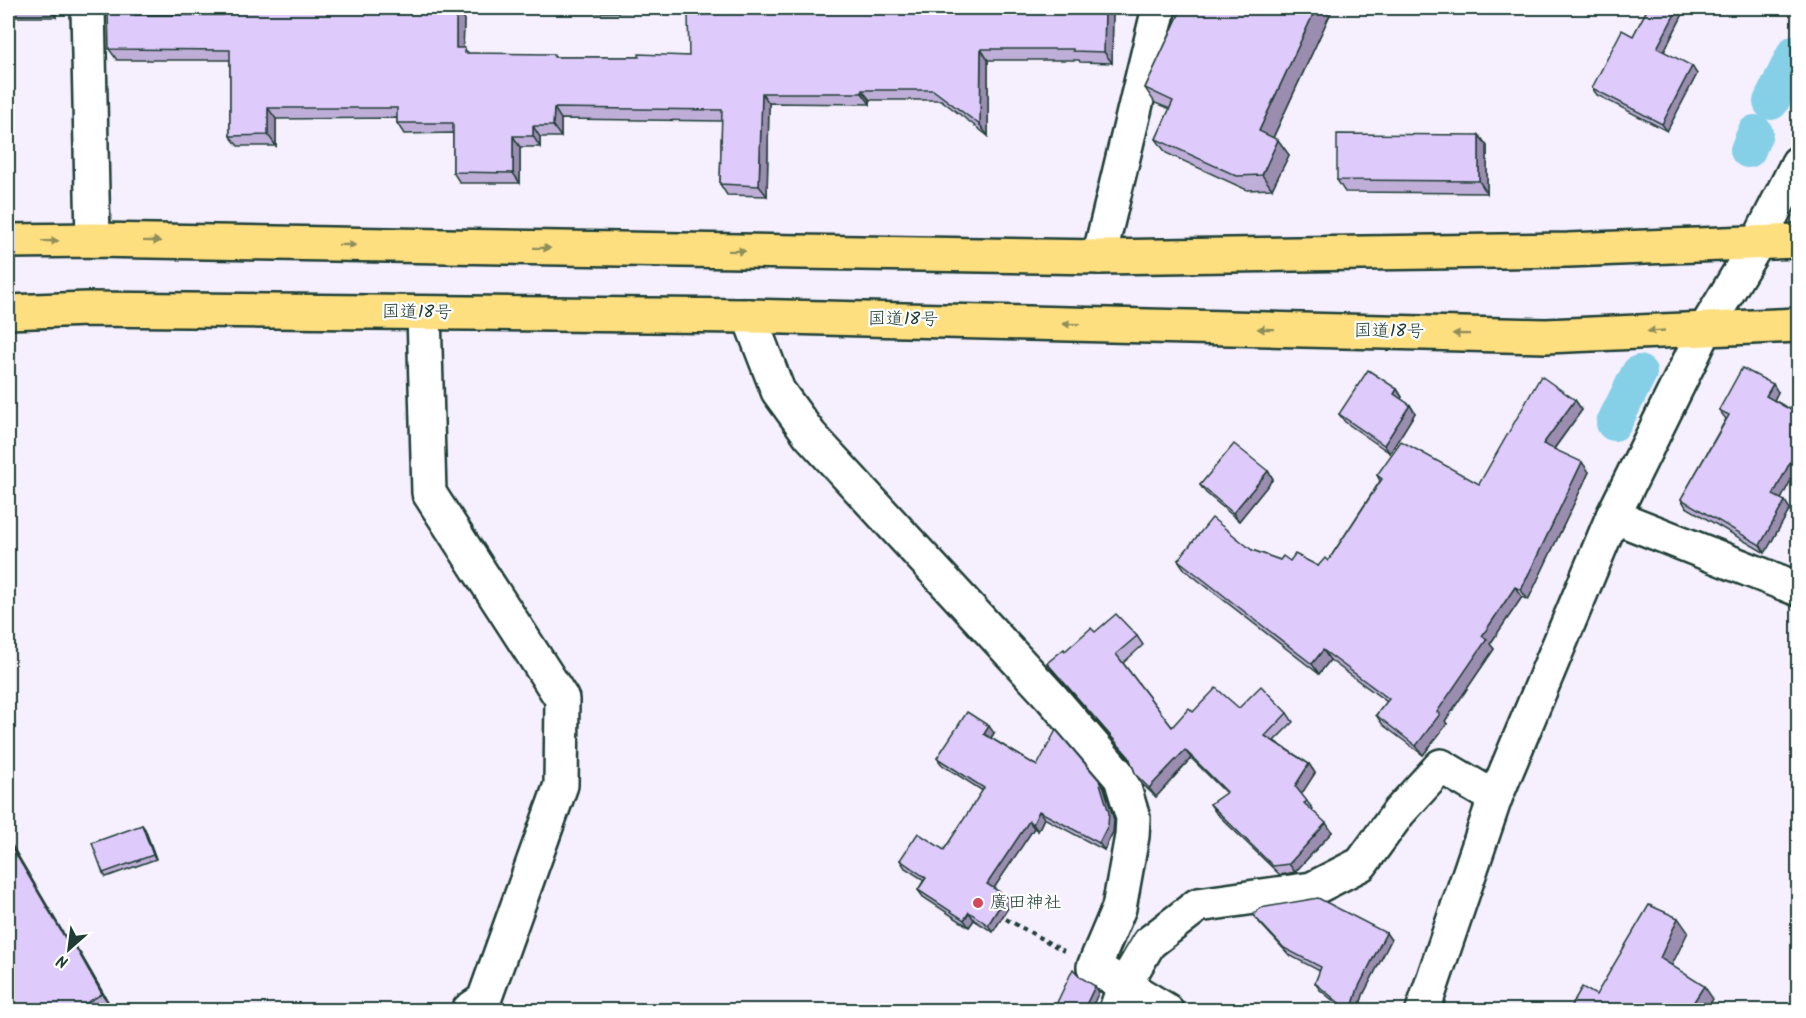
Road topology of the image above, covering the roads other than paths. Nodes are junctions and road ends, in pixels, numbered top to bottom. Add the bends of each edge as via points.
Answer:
1 (88, 8) edge
2 (1159, 8) edge
3 (1798, 163) edge
4 (93, 240) junction
5 (8, 241) edge
6 (1798, 241) edge
7 (1758, 242) junction
8 (1099, 257) junction
9 (8, 312) edge
10 (424, 313) junction
11 (748, 316) junction
12 (1798, 325) edge
13 (1706, 328) junction
14 (1613, 516) junction
15 (1798, 589) edge
16 (1495, 798) junction
17 (1120, 997) edge
18 (469, 1011) edge
19 (1166, 1011) edge
20 (1423, 1011) edge

1 - 4 street
2 - 8 street
3 - 7 street
5 -> 4 highway
4 -> 8 highway
6 - 7 highway
7 - 8 highway via 1568,250
7 - 13 street
9 - 10 highway, 国道18号 via 87,309
10 - 11 highway, 国道18号
10 - 18 street via 429,493 562,699 561,785 484,1000
13 -> 11 highway, 国道18号 via 1546,336
11 - 17 street via 778,390 810,435 1121,778 1133,819 1132,836 1119,908 1094,967
12 - 13 highway, 国道18号
13 - 14 street
14 - 15 street
14 - 16 street
16 - 17 street via 1441,766 1399,812 1361,864 1312,889 1198,905 1149,943
16 - 20 street
17 - 19 street

